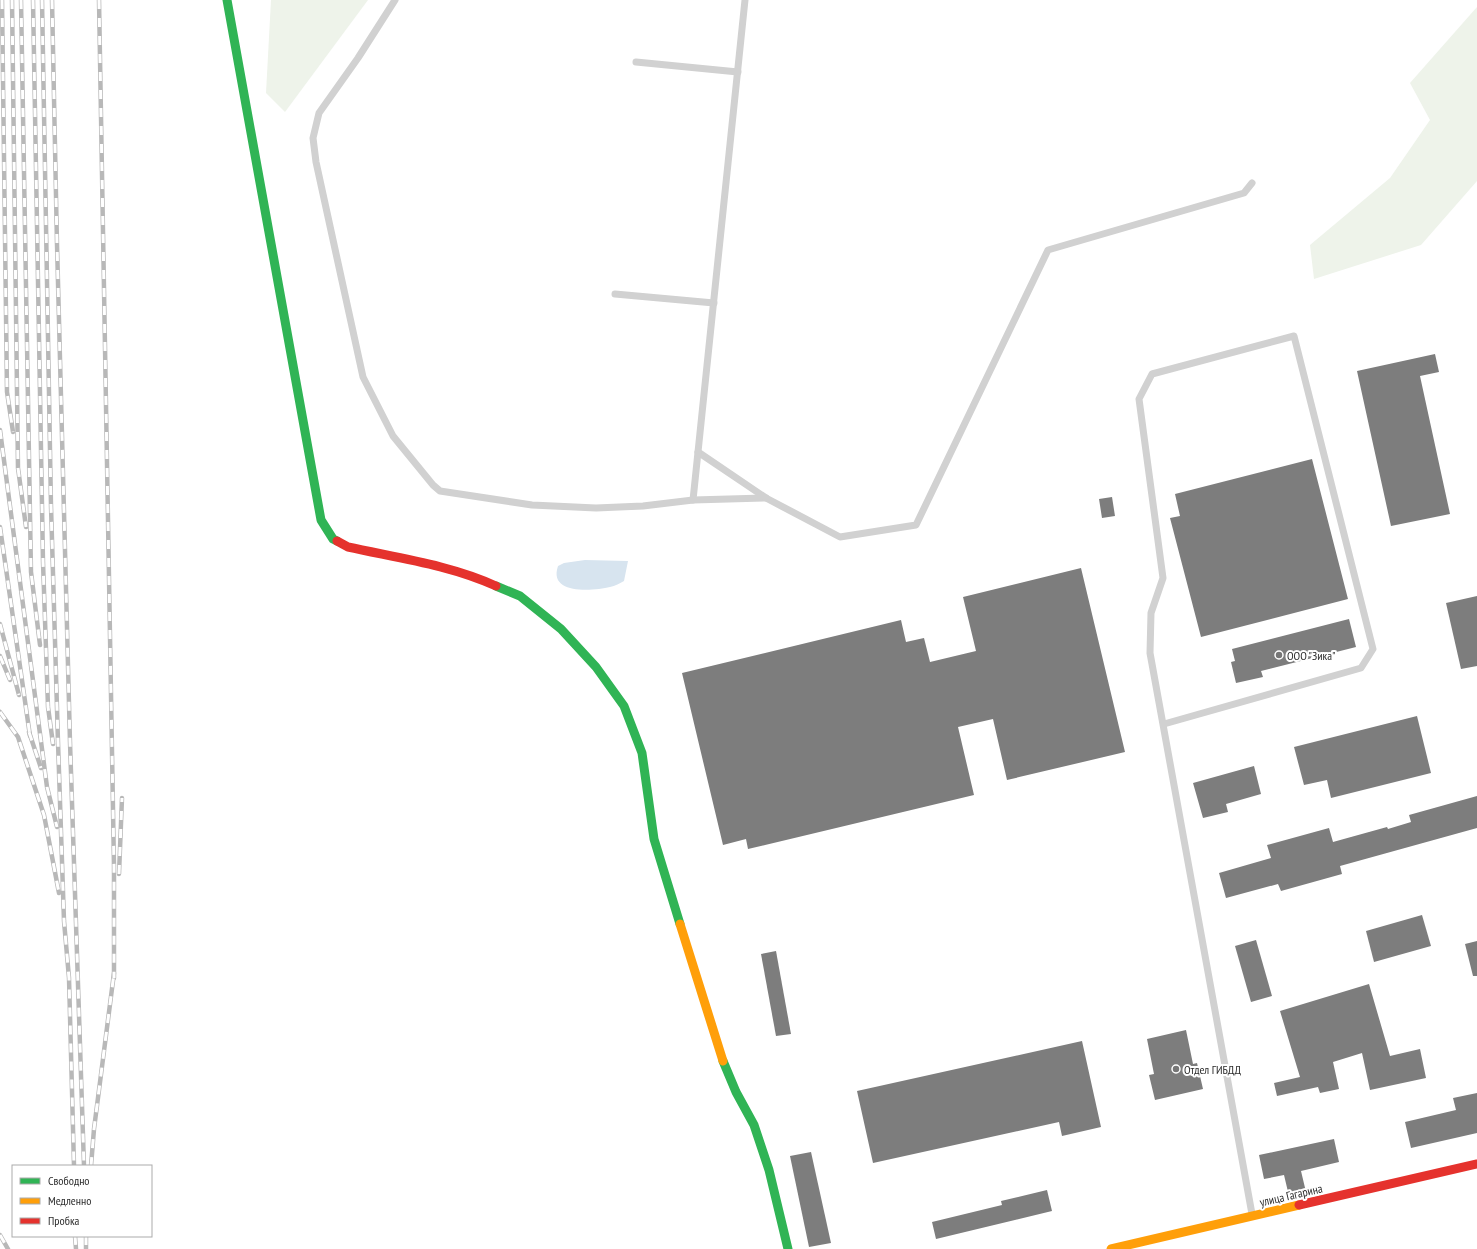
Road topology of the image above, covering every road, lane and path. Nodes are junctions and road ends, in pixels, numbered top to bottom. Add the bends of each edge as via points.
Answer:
1 (227, 0) edge
2 (395, 0) edge
3 (745, 0) edge
4 (636, 62) dead end
5 (738, 72) junction
6 (1252, 183) dead end
7 (615, 294) dead end
8 (714, 303) junction
9 (698, 452) junction
10 (766, 498) junction
11 (694, 500) junction
12 (1164, 724) junction
13 (1477, 1164) edge
14 (1252, 1216) junction
15 (788, 1249) edge
16 (1111, 1249) edge

1 - 15 street via 321,520 333,539 348,547 477,577 520,596 561,628 596,667 624,706 642,753 654,839 669,891 718,1047 736,1092 754,1125 767,1163
2 - 11 lane via 319,113 313,138 363,377 393,436 432,485 440,491 532,506 596,508
3 - 5 lane
4 - 5 lane
5 - 8 lane
6 - 10 lane via 1244,193 1048,250 916,525 840,537
7 - 8 lane
8 - 9 lane
9 - 10 lane
9 - 11 lane
10 - 11 lane
12 - 12 lane via 1361,668 1374,649 1294,336 1152,374 1139,399 1163,578 1151,613 1150,653
12 - 14 lane
13 - 14 street, улица Гагарина
14 - 16 street, улица Гагарина

